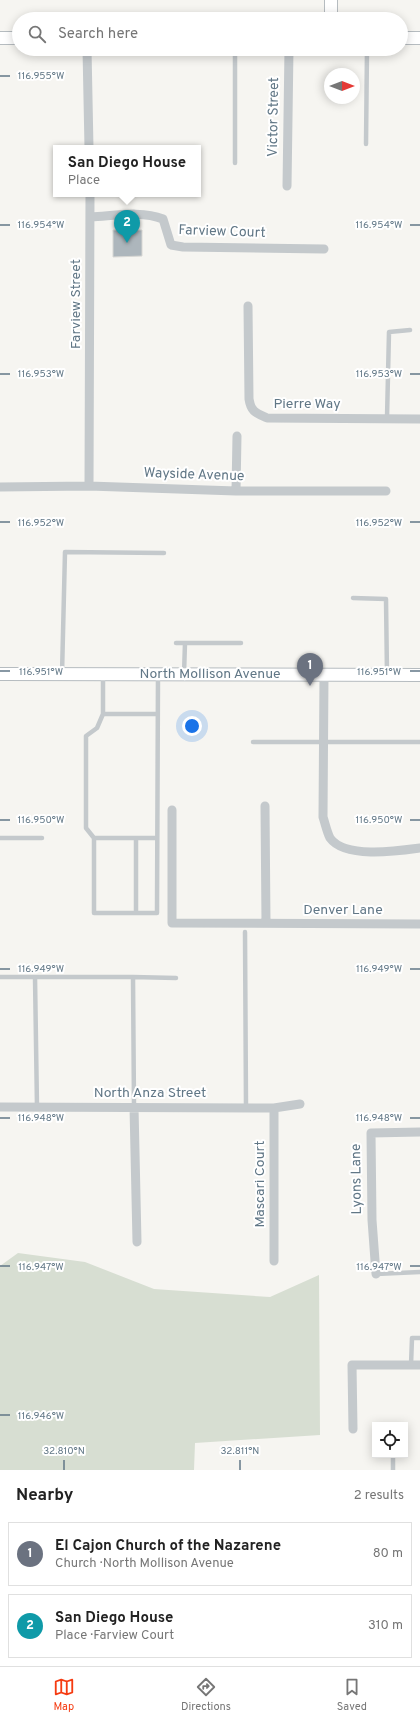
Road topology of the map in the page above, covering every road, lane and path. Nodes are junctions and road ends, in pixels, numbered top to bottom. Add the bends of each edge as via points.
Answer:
1 (331, 0) edge
2 (331, 12) edge
3 (0, 38) edge
4 (12, 38) edge
5 (408, 38) edge
6 (420, 38) edge
7 (87, 56) edge
8 (235, 56) edge
9 (288, 56) edge
10 (367, 56) edge
11 (366, 144) dead end
12 (89, 145) edge
13 (236, 163) dead end
14 (287, 186) dead end
15 (90, 197) edge
16 (91, 217) junction
17 (324, 249) dead end
18 (248, 306) dead end
19 (410, 330) dead end
20 (387, 418) junction
21 (420, 419) edge
22 (237, 436) dead end
23 (89, 486) junction
24 (0, 487) edge
25 (236, 491) junction
26 (386, 491) dead end
27 (164, 553) dead end
28 (353, 598) dead end
29 (176, 643) dead end
30 (185, 643) junction
31 (241, 643) dead end
32 (0, 674) edge
33 (62, 674) junction
34 (103, 674) junction
35 (158, 674) junction
36 (184, 674) junction
37 (324, 675) junction
38 (387, 675) junction
39 (420, 675) edge
40 (103, 714) junction
41 (157, 714) junction
42 (253, 742) dead end
43 (324, 742) junction
44 (420, 742) edge
45 (265, 806) dead end
46 (172, 810) dead end
47 (0, 838) edge
48 (42, 838) dead end
49 (94, 838) junction
50 (136, 838) junction
51 (157, 838) junction
52 (420, 848) edge
53 (136, 913) junction
54 (266, 923) junction
55 (420, 924) edge
56 (245, 932) dead end
57 (0, 976) edge
58 (35, 977) junction
59 (133, 977) junction
60 (176, 978) dead end
61 (300, 1104) dead end
62 (0, 1107) edge
63 (37, 1107) junction
64 (134, 1107) junction
65 (246, 1108) junction
66 (274, 1108) junction
67 (420, 1132) edge
68 (137, 1242) dead end
69 (274, 1261) dead end
70 (420, 1272) edge
71 (376, 1274) joint
72 (420, 1338) edge
73 (416, 1365) edge
74 (353, 1429) dead end
75 (393, 1458) edge
76 (393, 1470) edge

1 - 2 main road
3 - 4 main road
5 - 6 main road
7 - 12 street
8 - 13 lane
9 - 14 street, Victor Street
10 - 11 lane
15 - 16 street, Farview Street
16 - 17 street, Farview Court via 140,214 156,216 163,219 171,244 183,247
16 - 23 street, Farview Street
18 - 20 street, Pierre Way via 250,408 267,418
19 - 20 lane via 389,332
20 - 21 street, Pierre Way
22 - 25 street
23 - 24 street, Wayside Avenue
23 - 25 street, Wayside Avenue
25 - 26 street, Wayside Avenue
27 - 33 lane via 64,552
28 - 38 lane via 386,599
29 - 30 lane
30 - 31 lane
30 - 36 lane
32 - 33 main road, North Mollison Avenue
33 - 34 main road, North Mollison Avenue
34 - 35 main road, North Mollison Avenue
34 - 40 lane
35 - 36 main road, North Mollison Avenue
35 - 41 lane
36 - 37 main road, North Mollison Avenue
37 - 38 main road, North Mollison Avenue
37 - 43 street
38 - 39 main road, North Mollison Avenue
40 - 41 lane
40 - 49 lane via 97,728 86,736 86,828
41 - 51 lane
42 - 43 lane
43 - 44 lane
43 - 52 street via 323,817 330,838 343,848 356,850 390,852
45 - 54 street
46 - 54 street, Denver Lane via 172,923
47 - 48 lane
49 - 50 lane
49 - 53 lane via 94,913
50 - 51 lane
50 - 53 lane
51 - 53 lane via 157,913
54 - 55 street, Denver Lane
56 - 65 lane
57 - 58 lane
58 - 59 lane
58 - 63 lane
59 - 60 lane
59 - 64 lane
61 - 66 street, North Anza Street
62 - 63 street, North Anza Street
63 - 64 street, North Anza Street
64 - 65 street, North Anza Street
64 - 68 street
65 - 66 street, North Anza Street
66 - 69 street, Mascari Court
67 - 71 street, Lyons Lane via 371,1133 372,1220
70 - 71 lane
72 - 73 lane via 412,1338
73 - 74 street via 352,1365
75 - 76 lane

